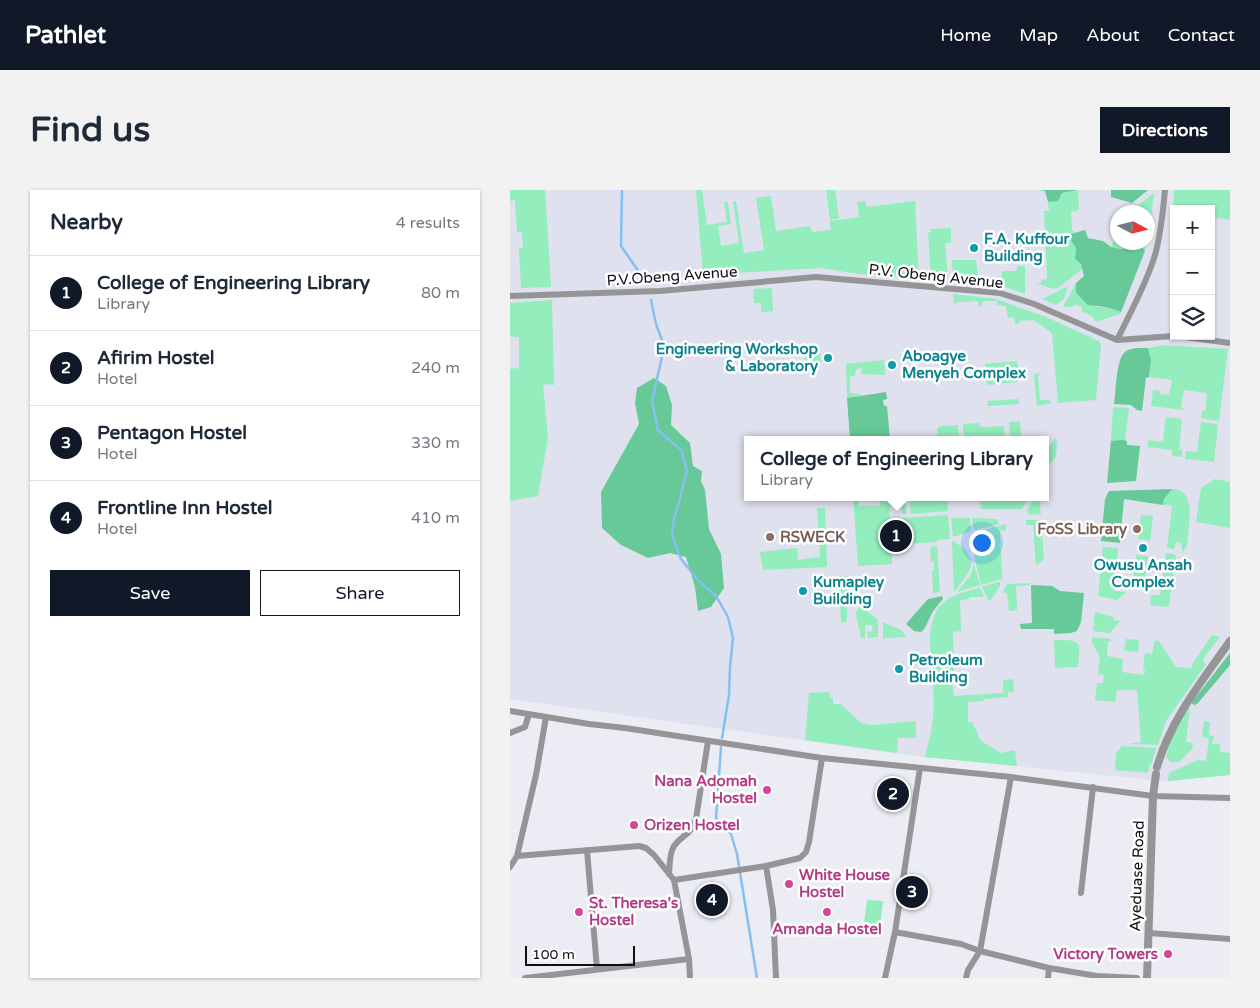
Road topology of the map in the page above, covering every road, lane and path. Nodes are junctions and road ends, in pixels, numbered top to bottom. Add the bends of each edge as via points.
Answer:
1 (1165, 190) edge
2 (836, 280) joint
3 (510, 296) edge
4 (1170, 336) edge
5 (1117, 340) junction
6 (1207, 340) edge
7 (1230, 343) edge
8 (1230, 641) edge
9 (510, 711) edge
10 (530, 714) junction
11 (546, 717) junction
12 (510, 733) edge
13 (708, 741) junction
14 (822, 758) junction
15 (920, 768) junction
16 (1011, 777) junction
17 (1092, 787) junction
18 (1153, 796) junction
19 (1230, 798) edge
20 (587, 850) junction
21 (517, 856) junction
22 (766, 866) junction
23 (510, 867) edge
24 (669, 874) junction
25 (674, 880) junction
26 (1081, 893) dead end
27 (895, 932) junction
28 (1149, 933) junction
29 (1230, 939) edge
30 (980, 951) junction
31 (689, 959) junction
32 (1049, 968) junction
33 (597, 970) junction
34 (525, 978) edge
35 (690, 978) edge
36 (776, 978) edge
37 (885, 978) edge
38 (966, 978) edge
39 (1048, 978) edge
40 (1138, 978) edge
41 (1147, 978) edge

1 - 5 street via 1155,254
2 - 3 street, P.V.Obeng Avenue via 816,278 660,291
2 - 5 street, P.V. Obeng Avenue via 1000,293
4 - 5 street, P.V. Obeng Avenue
6 - 7 street, P.V. Obeng Avenue
8 - 18 street, Ayeduase Road via 1170,730 1156,771
9 - 10 street
10 - 11 street
10 - 12 street via 525,727
11 - 13 street
11 - 21 street
13 - 14 street
13 - 24 street via 693,830 674,845
14 - 15 street
14 - 22 street via 806,852 800,858
15 - 16 street
15 - 27 street
16 - 17 street
16 - 30 street
17 - 18 street
17 - 26 street
18 - 19 street
18 - 28 street, Ayeduase Road
20 - 21 street
20 - 24 street via 646,848
20 - 33 street
21 - 23 street
22 - 25 street
22 - 36 street via 773,910
24 - 25 street
25 - 31 street
27 - 30 street
27 - 37 street
28 - 29 street
28 - 41 street, Ayeduase Road
30 - 32 street
30 - 38 street
31 - 33 street
31 - 35 street
32 - 39 street
32 - 40 street via 1097,976
33 - 34 street

